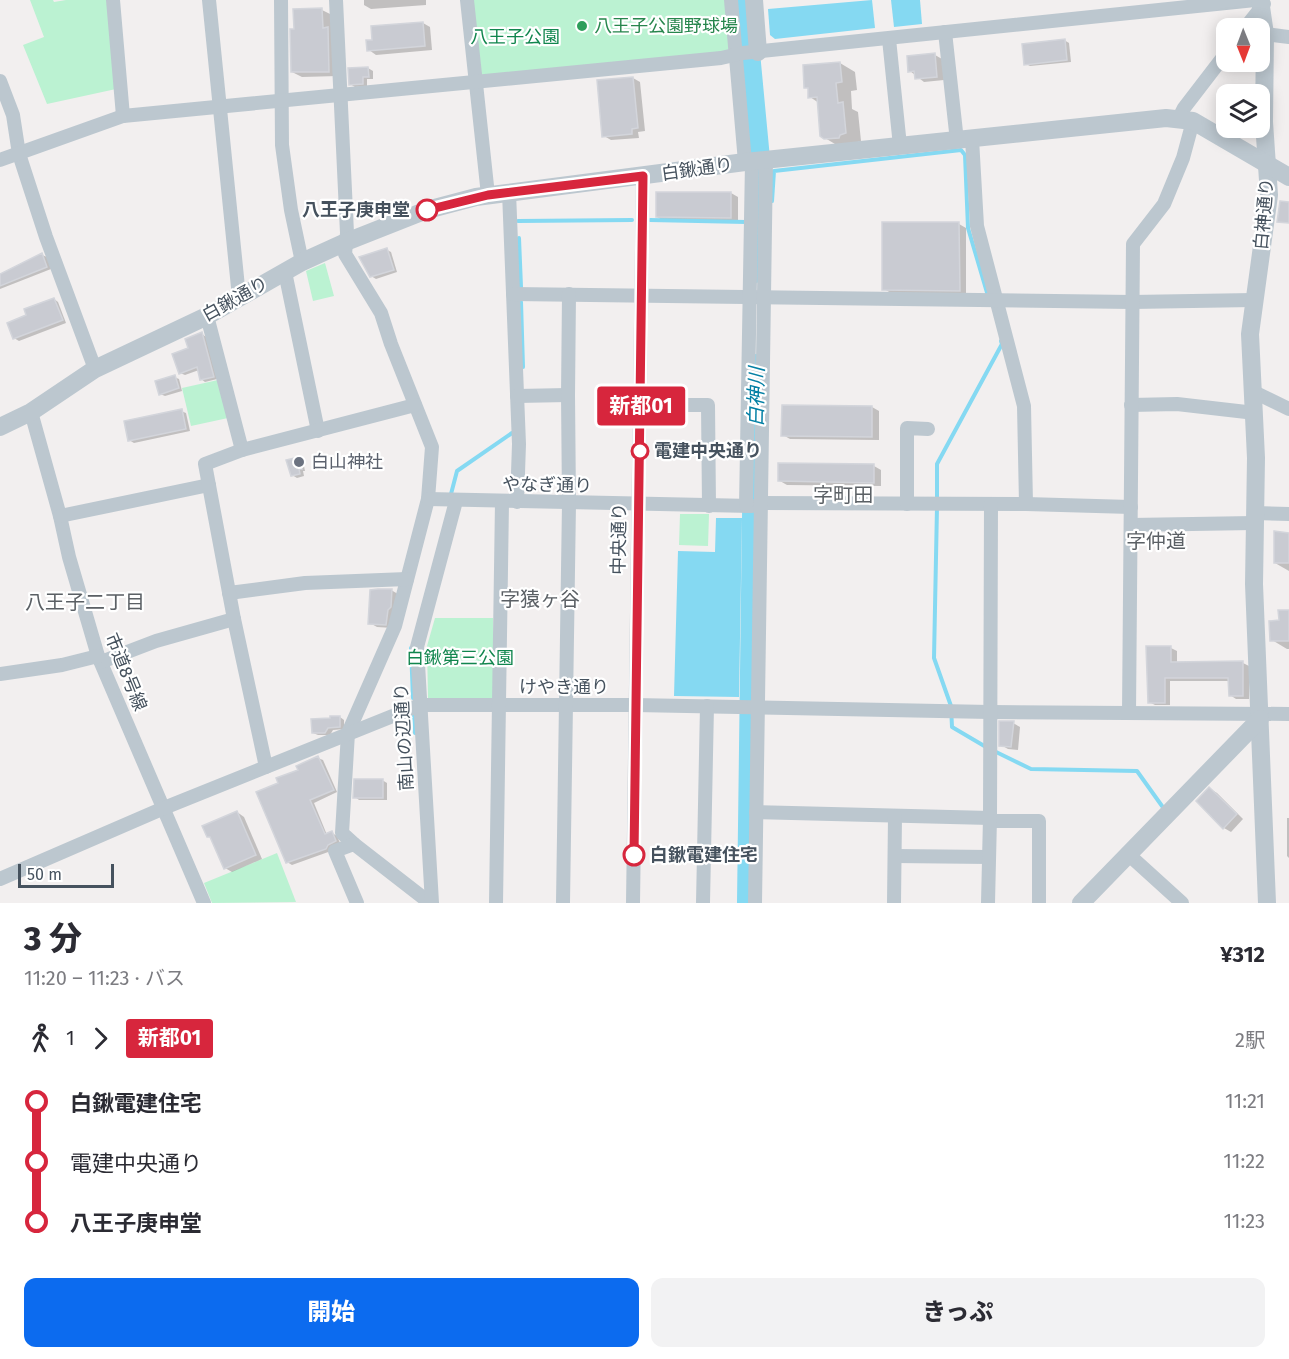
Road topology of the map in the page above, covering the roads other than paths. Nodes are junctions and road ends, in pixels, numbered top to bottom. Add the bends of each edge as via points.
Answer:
1 (113, 0) edge
2 (209, 0) edge
3 (281, 0) edge
4 (336, 0) edge
5 (466, 0) edge
6 (731, 0) edge
7 (754, 0) edge
8 (1261, 2) edge
9 (1137, 6) edge
10 (1251, 18) edge
11 (1263, 18) edge
12 (945, 33) junction
13 (1270, 35) edge
14 (1289, 37) edge
15 (889, 39) junction
16 (748, 53) junction
17 (1216, 66) edge
18 (1265, 72) edge
19 (0, 82) edge
20 (476, 83) junction
21 (340, 96) junction
22 (280, 102) junction
23 (220, 106) junction
24 (123, 116) junction
25 (1186, 120) junction
26 (965, 140) junction
27 (900, 146) junction
28 (20, 154) junction
29 (0, 160) edge
30 (756, 161) junction
31 (1267, 163) junction
32 (643, 176) junction
33 (1289, 177) edge
34 (509, 192) junction
35 (488, 195) junction
36 (346, 242) junction
37 (302, 262) junction
38 (285, 272) junction
39 (513, 294) junction
40 (569, 294) junction
41 (642, 295) junction
42 (757, 296) junction
43 (239, 297) junction
44 (996, 300) junction
45 (1253, 300) junction
46 (1132, 302) junction
47 (207, 316) junction
48 (95, 369) junction
49 (1254, 392) junction
50 (568, 395) junction
51 (517, 396) junction
52 (415, 405) junction
53 (641, 405) junction
54 (1131, 405) junction
55 (1289, 409) edge
56 (31, 412) junction
57 (1254, 413) junction
58 (0, 427) edge
59 (928, 429) dead end
60 (318, 431) junction
61 (242, 450) junction
62 (209, 485) junction
63 (428, 499) junction
64 (456, 501) junction
65 (502, 502) junction
66 (517, 502) junction
67 (569, 504) junction
68 (907, 504) junction
69 (991, 504) junction
70 (1026, 504) junction
71 (638, 505) junction
72 (710, 506) junction
73 (755, 506) junction
74 (1131, 507) junction
75 (1289, 514) edge
76 (60, 516) junction
77 (1255, 518) junction
78 (1131, 525) junction
79 (407, 579) junction
80 (229, 593) junction
81 (234, 619) junction
82 (99, 659) junction
83 (0, 674) edge
84 (420, 705) junction
85 (499, 705) junction
86 (566, 705) junction
87 (635, 705) junction
88 (707, 706) junction
89 (752, 707) junction
90 (990, 712) junction
91 (1129, 713) junction
92 (1289, 714) edge
93 (1260, 717) junction
94 (348, 733) junction
95 (266, 767) junction
96 (164, 808) junction
97 (756, 812) junction
98 (895, 816) junction
99 (990, 820) junction
100 (354, 844) junction
101 (1128, 854) junction
102 (895, 856) junction
103 (989, 857) junction
104 (0, 879) edge
105 (204, 903) edge
106 (357, 903) edge
107 (431, 903) edge
108 (496, 903) edge
109 (563, 903) edge
110 (633, 903) edge
111 (703, 903) edge
112 (755, 903) edge
113 (894, 903) edge
114 (988, 903) edge
115 (1039, 903) edge
116 (1081, 903) edge
117 (1182, 903) edge
118 (1267, 903) edge

1 - 24 street
2 - 23 street
3 - 22 street
4 - 21 street
5 - 20 street
6 - 16 street
7 - 16 street
8 - 9 street
8 - 10 street
8 - 11 street, 白神通り
9 - 12 street
12 - 15 street
12 - 26 street
13 - 14 street
15 - 16 street
15 - 27 street
16 - 20 street
16 - 30 street
17 - 25 street via 1184,108
18 - 31 street, 白神通り
19 - 28 street via 13,115
20 - 21 street
20 - 35 street
21 - 22 street
21 - 36 street
22 - 23 street
22 - 37 street via 282,145
23 - 24 street
23 - 43 street
24 - 28 street
25 - 26 street, 白鍬通り
25 - 31 street
25 - 46 street via 1183,159 1164,204 1133,244
26 - 27 street, 白鍬通り
26 - 44 street via 977,226
27 - 30 street, 白鍬通り
28 - 29 street
28 - 48 street
30 - 32 street, 白鍬通り
30 - 42 street
31 - 33 street
31 - 45 street, 白神通り via 1268,215
32 - 34 street, 白鍬通り
32 - 41 street, 中央通り
34 - 35 street, 白鍬通り
34 - 39 street
35 - 36 street, 白鍬通り via 427,210
36 - 37 street, 白鍬通り
36 - 52 street via 345,254 381,313
37 - 38 street, 白鍬通り
38 - 43 street, 白鍬通り
38 - 60 street
39 - 40 street
39 - 51 street
40 - 41 street
40 - 50 street
41 - 42 street
41 - 53 street, 中央通り
42 - 44 street
42 - 73 street
43 - 47 street, 白鍬通り
44 - 46 street
44 - 70 street via 1024,406
45 - 46 street
45 - 49 street, 白神通り via 1250,334
46 - 54 street
47 - 48 street, 白鍬通り
47 - 61 street
48 - 56 street, 白鍬通り
49 - 55 street
49 - 57 street, 白神通り
50 - 51 street
50 - 67 street
51 - 66 street
52 - 60 street
52 - 63 street via 432,447
53 - 71 street, 中央通り
53 - 72 street via 708,405
54 - 57 street via 1177,404
54 - 74 street
56 - 58 street, 白鍬通り
56 - 76 street, 市道8号線
57 - 77 street, 白神通り
59 - 68 street via 907,428
60 - 61 street
61 - 62 street via 205,464
62 - 76 street
62 - 80 street
63 - 64 street, やなぎ通り
63 - 79 street
64 - 65 street, やなぎ通り
64 - 84 street, 南山の辺通り via 417,647
65 - 66 street, やなぎ通り
65 - 85 street
66 - 67 street, やなぎ通り
67 - 71 street, やなぎ通り
67 - 86 street
68 - 69 street, やなぎ通り
68 - 73 street, やなぎ通り
69 - 70 street, やなぎ通り
69 - 90 street
70 - 74 street, やなぎ通り
71 - 72 street, やなぎ通り
71 - 87 street, 中央通り
72 - 73 street, やなぎ通り
73 - 89 street
74 - 78 street
75 - 77 street
76 - 82 street, 市道8号線
77 - 78 street
77 - 93 street, 白神通り
78 - 91 street
79 - 80 street via 305,583
79 - 94 street via 395,626
80 - 81 street
81 - 82 street
81 - 95 street
82 - 83 street
82 - 96 street, 市道8号線
84 - 85 street, けやき通り
84 - 94 street
84 - 107 street, 南山の辺通り
85 - 86 street, けやき通り
85 - 108 street
86 - 87 street, けやき通り
86 - 109 street
87 - 88 street, けやき通り
87 - 110 street, 中央通り
88 - 89 street, けやき通り
88 - 111 street
89 - 90 street, けやき通り
89 - 97 street
90 - 91 street, けやき通り
90 - 99 street
91 - 93 street, けやき通り
92 - 93 street, けやき通り
93 - 101 street
93 - 118 street, 白神通り
94 - 95 street
94 - 100 street via 342,833
95 - 96 street
96 - 104 street
96 - 105 street, 市道8号線
97 - 98 street
97 - 112 street
98 - 99 street
98 - 102 street
99 - 103 street
99 - 115 street via 1039,821
100 - 106 street via 335,851
100 - 107 street
101 - 116 street
101 - 117 street
102 - 103 street
102 - 113 street
103 - 114 street

